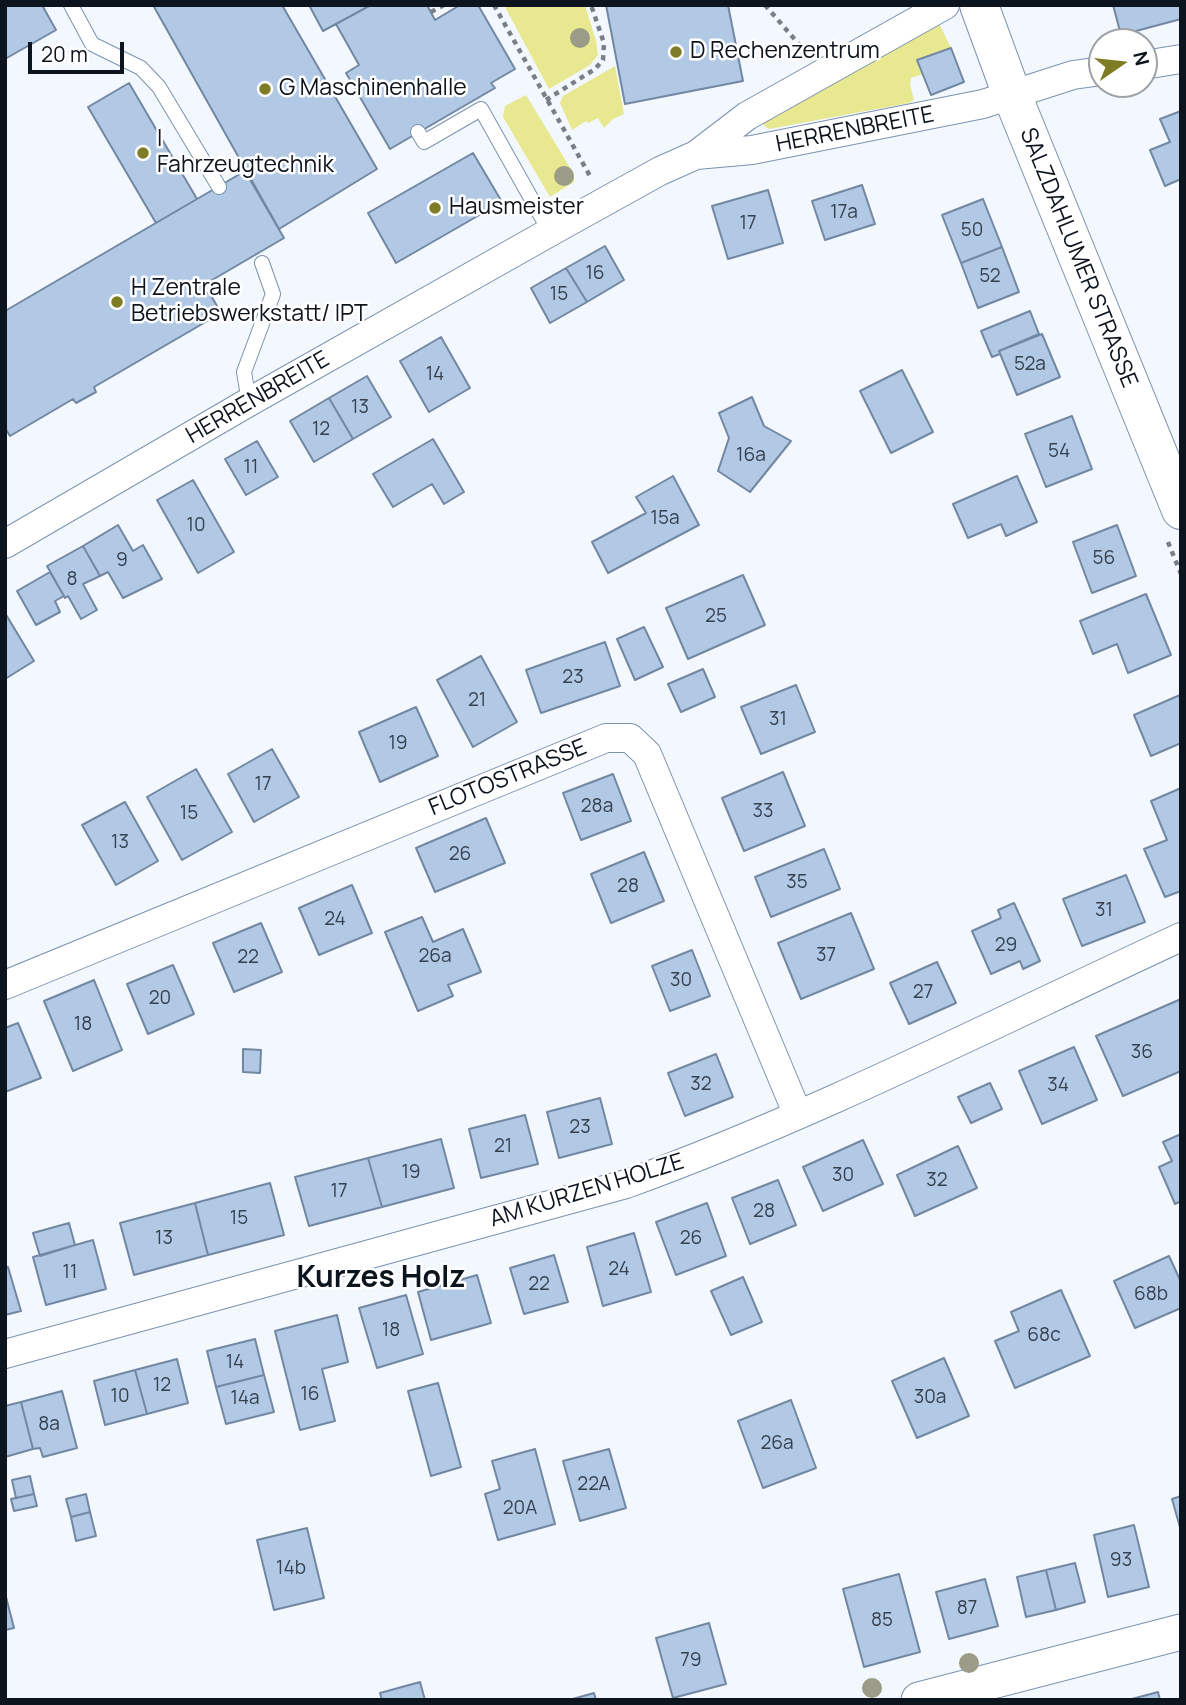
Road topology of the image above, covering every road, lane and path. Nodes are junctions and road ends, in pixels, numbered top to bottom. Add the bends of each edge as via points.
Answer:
1 (71, 5) edge
2 (444, 5) edge
3 (494, 5) edge
4 (591, 5) edge
5 (765, 5) edge
6 (945, 5) edge
7 (978, 5) edge
8 (431, 12) dead end
9 (790, 32) dead end
10 (1181, 59) edge
11 (1158, 63) edge
12 (1088, 73) edge
13 (1012, 96) junction
14 (546, 100) junction
15 (418, 132) dead end
16 (696, 155) junction
17 (219, 187) dead end
18 (604, 202) junction
19 (550, 232) junction
20 (262, 263) dead end
21 (248, 402) junction
22 (1181, 510) edge
23 (5, 544) edge
24 (1181, 937) edge
25 (5, 985) edge
26 (798, 1115) junction
27 (5, 1354) edge
28 (1181, 1632) edge
29 (919, 1700) edge

1 - 17 lane via 92,44 141,68 159,87
2 - 8 path
3 - 14 path
4 - 14 path via 604,43 603,60
5 - 9 path
6 - 16 street, HERRENBREITE via 747,116
7 - 13 main road, SALZDAHLUMER STRASSE
10 - 11 street
12 - 13 street, HERRENBREITE
13 - 16 street, HERRENBREITE via 752,150
13 - 22 main road, SALZDAHLUMER STRASSE
14 - 18 path
15 - 19 lane via 424,142 481,109
16 - 18 street, HERRENBREITE
18 - 19 street, HERRENBREITE
19 - 21 street, HERRENBREITE
20 - 21 lane via 273,294 244,372
21 - 23 street, HERRENBREITE
24 - 26 street, AM KURZEN HOLZE
25 - 26 street, FLOTOSTRASSE via 606,738 630,738 647,754
26 - 27 street, AM KURZEN HOLZE via 626,1184
28 - 29 street

